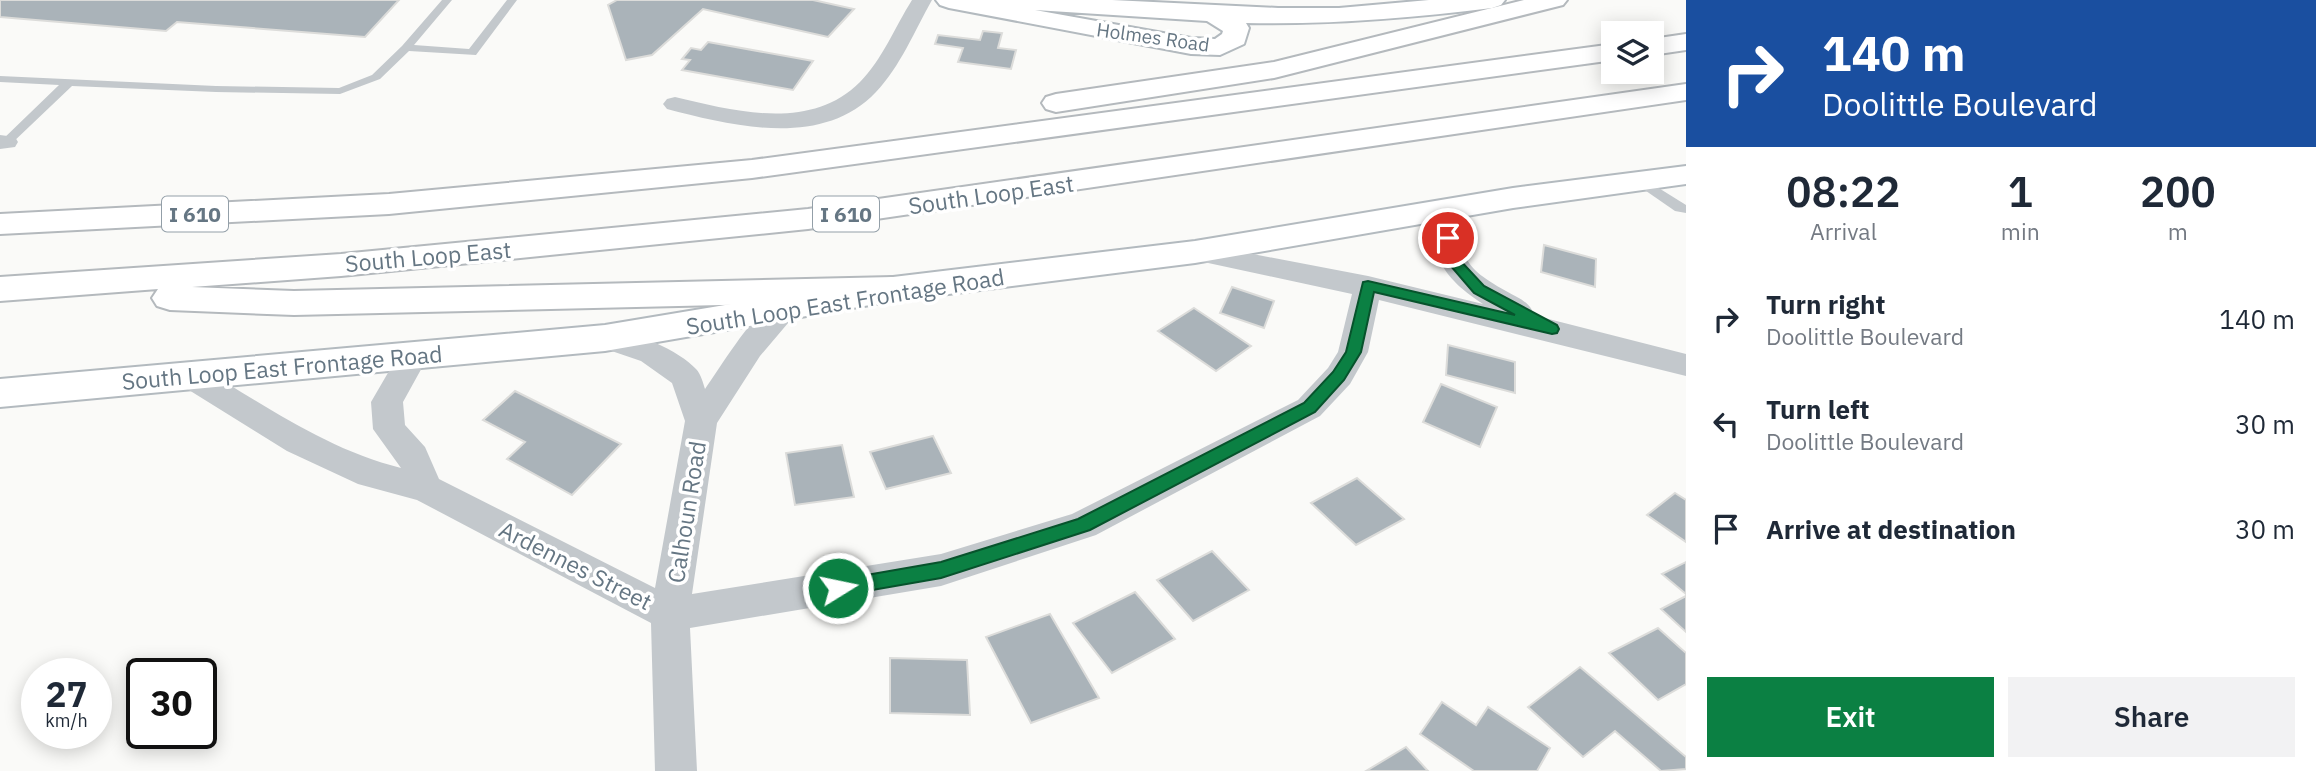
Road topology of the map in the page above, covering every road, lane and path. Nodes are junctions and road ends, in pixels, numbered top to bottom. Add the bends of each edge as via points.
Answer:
1 (447, 0) edge
2 (512, 0) edge
3 (922, 0) edge
4 (949, 0) edge
5 (1004, 0) edge
6 (1492, 0) edge
7 (1554, 0) edge
8 (1422, 4) edge
9 (1211, 13) junction
10 (1686, 42) edge
11 (1664, 45) edge
12 (406, 48) junction
13 (1601, 54) edge
14 (0, 79) edge
15 (68, 83) junction
16 (1686, 92) edge
17 (675, 104) dead end
18 (3, 142) edge
19 (1686, 176) edge
20 (1641, 181) junction
21 (389, 204) junction
22 (1458, 208) junction
23 (1686, 209) edge
24 (0, 224) edge
25 (1195, 252) junction
26 (1368, 286) junction
27 (893, 289) junction
28 (0, 290) edge
29 (784, 309) junction
30 (1552, 329) junction
31 (605, 338) junction
32 (414, 355) junction
33 (1686, 365) edge
34 (187, 374) junction
35 (0, 393) edge
36 (701, 421) junction
37 (426, 488) junction
38 (670, 614) junction
39 (676, 771) edge

1 - 12 lane
2 - 12 lane via 472,53
3 - 17 street via 869,87 837,113 767,121
4 - 9 main road, Holmes Road via 1104,31 1220,47 1235,38 1236,28
5 - 9 main road, Holmes Road
6 - 8 main road
7 - 21 main road via 1274,70
8 - 9 main road via 1380,14
10 - 11 main road
12 - 15 lane via 376,77 340,91
13 - 21 main road, I 610 via 752,169
14 - 15 lane
15 - 18 lane
16 - 28 main road, South Loop East / I 610 via 808,219 341,265
19 - 20 main road, South Loop East Frontage Road
20 - 22 main road, South Loop East Frontage Road
20 - 23 lane
21 - 24 main road, I 610
22 - 25 main road, South Loop East Frontage Road
22 - 30 street via 1448,238 1451,258 1479,289
25 - 26 street
25 - 27 main road, South Loop East Frontage Road
26 - 30 street
26 - 38 street, Ardennes Street via 1353,352 1339,376 1309,408 1083,525 941,570
27 - 28 main road via 294,303
27 - 29 main road, South Loop East Frontage Road
29 - 31 main road, South Loop East Frontage Road
29 - 36 street, Calhoun Road via 749,348
30 - 33 street
31 - 32 main road, South Loop East Frontage Road
31 - 36 street, Calhoun Road via 652,353 685,377
32 - 34 main road, South Loop East Frontage Road
32 - 37 street via 387,402 390,429 413,456
34 - 35 main road, South Loop East Frontage Road
34 - 37 street, Ardennes Street via 299,442 370,474
36 - 38 street, Calhoun Road
37 - 38 street, Ardennes Street
38 - 39 street, Calhoun Road

